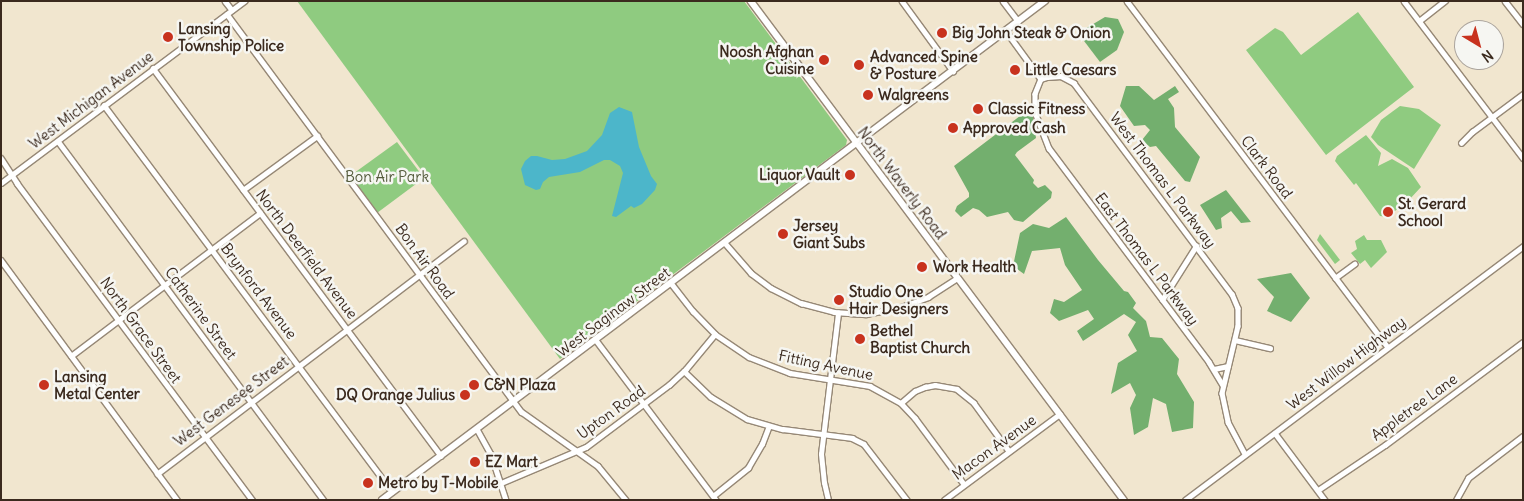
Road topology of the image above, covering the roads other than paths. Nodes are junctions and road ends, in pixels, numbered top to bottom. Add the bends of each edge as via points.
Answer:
1 (225, 1) edge
2 (244, 1) edge
3 (750, 1) edge
4 (902, 1) edge
5 (1004, 1) edge
6 (1045, 1) edge
7 (1127, 1) edge
8 (1404, 1) edge
9 (1445, 1) edge
10 (1506, 1) edge
11 (232, 10) junction
12 (227, 14) junction
13 (1018, 21) junction
14 (1419, 21) junction
15 (1523, 24) edge
16 (1006, 31) junction
17 (153, 68) junction
18 (953, 71) junction
19 (1042, 79) junction
20 (1523, 94) edge
21 (104, 105) junction
22 (1492, 118) junction
23 (317, 136) junction
24 (58, 141) junction
25 (1461, 143) dead end
26 (858, 144) junction
27 (1, 158) edge
28 (1523, 158) edge
29 (13, 174) junction
30 (1, 183) edge
31 (243, 190) junction
32 (260, 213) junction
33 (464, 241) dead end
34 (725, 243) junction
35 (1196, 246) junction
36 (1523, 246) edge
37 (212, 249) junction
38 (1, 260) edge
39 (1354, 264) dead end
40 (419, 274) junction
41 (957, 278) junction
42 (1335, 278) junction
43 (672, 283) junction
44 (165, 285) junction
45 (1162, 300) junction
46 (838, 313) junction
47 (118, 320) junction
48 (347, 329) junction
49 (715, 334) junction
50 (596, 340) junction
51 (1235, 340) junction
52 (1523, 342) edge
53 (1388, 347) junction
54 (1270, 348) dead end
55 (71, 356) junction
56 (298, 365) junction
57 (1228, 366) junction
58 (1214, 370) junction
59 (684, 372) junction
60 (830, 380) junction
61 (1222, 385) junction
62 (252, 401) junction
63 (514, 401) junction
64 (901, 403) junction
65 (644, 404) junction
66 (1060, 414) junction
67 (769, 426) junction
68 (477, 429) junction
69 (1275, 433) junction
70 (823, 434) junction
71 (204, 436) junction
72 (1523, 436) edge
73 (578, 451) junction
74 (1009, 451) junction
75 (1245, 454) junction
76 (441, 456) junction
77 (157, 474) junction
78 (501, 483) junction
79 (964, 484) junction
80 (1318, 490) junction
81 (392, 492) junction
82 (714, 498) edge
83 (826, 499) edge
84 (177, 500) edge
85 (252, 500) edge
86 (324, 500) edge
87 (382, 500) edge
88 (506, 500) edge
89 (626, 500) edge
90 (908, 500) edge
91 (944, 500) edge
92 (1124, 500) edge
93 (1185, 500) edge
94 (1325, 500) edge
95 (1456, 500) edge

1 - 11 street
2 - 11 street, West Michigan Avenue
3 - 26 main road, North Waverly Road
4 - 18 street
5 - 13 street
6 - 13 main road, West Saginaw Street
7 - 42 street, Clark Road
8 - 14 street
9 - 14 street
10 - 15 street
11 - 12 street, West Michigan Avenue
12 - 17 street, West Michigan Avenue
12 - 23 street, Bon Air Road
13 - 16 main road, West Saginaw Street
14 - 22 street
16 - 18 main road, West Saginaw Street
16 - 19 street
17 - 21 street, West Michigan Avenue
17 - 31 street, North Deerfield Avenue
18 - 26 main road, West Saginaw Street
19 - 35 street, West Thomas L Parkway via 1061,76 1074,83
19 - 45 street, East Thomas L Parkway via 1036,94 1035,112 1049,148
20 - 22 street
21 - 24 street, West Michigan Avenue
21 - 37 street, Brynford Avenue
22 - 25 street
22 - 28 street
23 - 31 street
23 - 40 street, Bon Air Road
24 - 29 street, West Michigan Avenue
24 - 44 street, Catherine Street
26 - 34 main road, West Saginaw Street
26 - 41 main road, North Waverly Road
27 - 29 street, North Grace Street
29 - 30 street, West Michigan Avenue
29 - 47 street, North Grace Street
31 - 32 street, North Deerfield Avenue
32 - 37 street
32 - 48 street, North Deerfield Avenue
33 - 40 street, West Genesee Street
34 - 43 main road, West Saginaw Street
34 - 46 street via 752,273 775,291 807,306
35 - 45 street
35 - 51 street, West Thomas L Parkway via 1235,302 1238,314
36 - 53 street, West Willow Highway
37 - 44 street
37 - 56 street, Brynford Avenue
38 - 55 street
39 - 42 street
40 - 48 street, West Genesee Street
40 - 63 street, Bon Air Road
41 - 46 street via 928,297 901,307 866,314
41 - 66 main road, North Waverly Road
42 - 53 street, Clark Road
43 - 49 street, Fitting Avenue
43 - 50 main road, West Saginaw Street
44 - 47 street
44 - 62 street, Catherine Street
45 - 58 street, East Thomas L Parkway
46 - 60 street
47 - 55 street
47 - 71 street, North Grace Street
48 - 56 street, West Genesee Street
48 - 76 street, North Deerfield Avenue
49 - 59 street, Upton Road
49 - 60 street, Fitting Avenue via 749,357 772,367
50 - 63 main road, West Saginaw Street
50 - 65 street
51 - 54 street
51 - 57 street, West Thomas L Parkway
52 - 80 street, Appletree Lane via 1385,445
53 - 69 street, West Willow Highway
55 - 77 street
56 - 62 street, West Genesee Street
56 - 81 street, Brynford Avenue
57 - 58 street
57 - 61 street, West Thomas L Parkway
58 - 61 street, East Thomas L Parkway
59 - 65 street, Upton Road
59 - 67 street via 721,405
60 - 64 street, Fitting Avenue via 870,386
60 - 70 street
61 - 75 street, East Thomas L Parkway via 1228,422
62 - 71 street, West Genesee Street
62 - 86 street, Catherine Street
63 - 68 main road, West Saginaw Street
63 - 73 street, Bon Air Road via 522,412
64 - 74 street via 925,387 935,385 957,389 974,403
64 - 79 street, Fitting Avenue
65 - 73 street, Upton Road
65 - 82 street
66 - 74 street, Macon Avenue
66 - 92 main road, North Waverly Road
67 - 70 street
67 - 82 street via 748,468
68 - 76 main road, West Saginaw Street
68 - 78 street via 491,454
69 - 75 street, West Willow Highway
69 - 80 street
70 - 83 street via 822,469
70 - 90 street via 852,438 864,444
71 - 77 street, West Genesee Street
71 - 85 street, North Grace Street
72 - 95 street via 1468,478
73 - 78 street, Upton Road
73 - 89 street, Bon Air Road via 608,476
74 - 79 street, Macon Avenue
75 - 93 street, West Willow Highway
76 - 81 main road, West Saginaw Street
77 - 84 street
78 - 88 street
79 - 91 street, Macon Avenue
80 - 94 street
81 - 87 main road, West Saginaw Street

